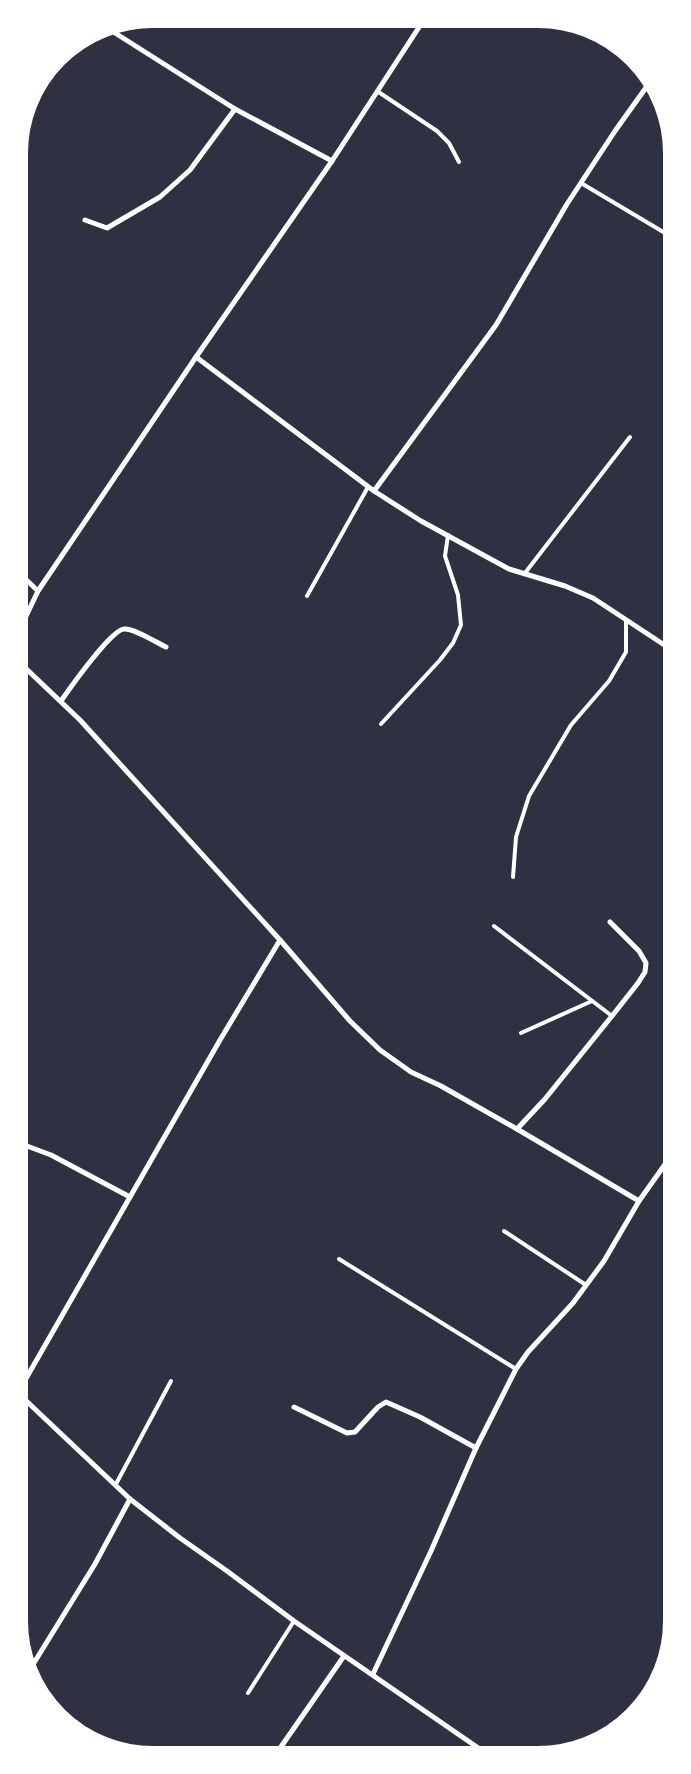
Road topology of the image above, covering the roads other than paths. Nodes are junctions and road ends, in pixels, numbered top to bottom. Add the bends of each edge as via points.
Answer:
1 (420, 25) edge
2 (113, 32) edge
3 (647, 86) edge
4 (377, 91) junction
5 (235, 109) junction
6 (332, 160) junction
7 (459, 162) dead end
8 (581, 183) junction
9 (85, 220) dead end
10 (666, 234) edge
11 (196, 357) junction
12 (630, 437) dead end
13 (368, 487) junction
14 (374, 491) junction
15 (448, 535) junction
16 (525, 573) junction
17 (25, 579) edge
18 (38, 591) junction
19 (307, 596) dead end
20 (25, 618) edge
21 (626, 620) junction
22 (666, 646) edge
23 (166, 648) dead end
24 (25, 668) edge
25 (61, 701) junction
26 (382, 724) dead end
27 (513, 877) dead end
28 (610, 922) dead end
29 (494, 926) dead end
30 (280, 940) junction
31 (592, 1001) junction
32 (612, 1016) junction
33 (521, 1033) dead end
34 (517, 1129) junction
35 (25, 1145) edge
36 (666, 1163) edge
37 (130, 1197) junction
38 (639, 1201) junction
39 (504, 1231) dead end
40 (339, 1259) dead end
41 (586, 1285) junction
42 (516, 1369) junction
43 (25, 1380) edge
44 (171, 1381) dead end
45 (25, 1400) edge
46 (294, 1408) dead end
47 (476, 1448) junction
48 (116, 1484) junction
49 (130, 1499) junction
50 (294, 1621) junction
51 (344, 1656) junction
52 (33, 1666) edge
53 (373, 1674) junction
54 (248, 1693) dead end
55 (279, 1749) edge
56 (479, 1749) edge

1 - 4 street
2 - 5 street
3 - 8 street
4 - 6 street
4 - 7 lane via 438,131
5 - 6 street
5 - 9 street via 190,170 160,197 107,228
6 - 11 street
8 - 10 lane
8 - 14 street via 496,325
11 - 13 street
11 - 18 street
12 - 16 lane
13 - 14 street
13 - 19 lane
14 - 15 street
15 - 16 street
15 - 26 lane via 445,556 458,595 461,625 440,660
16 - 21 street via 593,598
17 - 18 street
18 - 20 street
21 - 22 street
21 - 27 lane via 626,652 609,681 571,726 530,796 516,837
23 - 25 street via 130,630 117,631
24 - 25 street
25 - 30 street
28 - 32 street via 639,951 646,963 638,983
29 - 31 lane
30 - 34 street via 350,1021 380,1050 410,1072
30 - 37 street
31 - 32 lane
31 - 33 lane
32 - 34 street
34 - 38 street
35 - 37 street via 51,1155
36 - 38 street
37 - 43 street
38 - 41 street
39 - 41 lane
40 - 42 lane
41 - 42 street
42 - 47 street
44 - 48 lane
45 - 48 street
46 - 47 street via 347,1433 356,1432 386,1402
47 - 53 street
48 - 49 street
49 - 50 street
49 - 52 street
50 - 51 street
50 - 54 lane
51 - 53 street
51 - 55 street
53 - 56 street

